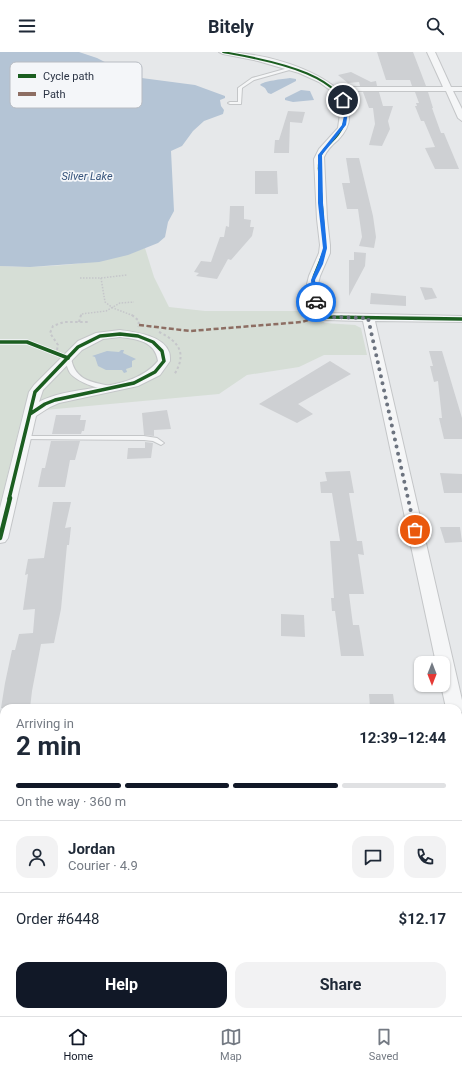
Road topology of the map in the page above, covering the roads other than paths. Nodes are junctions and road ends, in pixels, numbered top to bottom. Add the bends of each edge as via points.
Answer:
1 (222, 52) edge
2 (431, 52) edge
3 (292, 68) junction
4 (334, 89) junction
5 (448, 89) junction
6 (462, 89) edge
7 (230, 103) dead end
8 (462, 118) edge
9 (368, 318) junction
10 (462, 319) edge
11 (68, 358) junction
12 (112, 388) junction
13 (30, 414) junction
14 (24, 438) junction
15 (161, 443) dead end
16 (0, 538) edge
17 (454, 704) edge

1 - 3 street
2 - 5 street
3 - 4 street via 321,80
3 - 7 lane via 253,79 240,88 240,103
4 - 5 street
4 - 9 street via 343,100 346,111 344,125 320,155 320,203 325,248 313,280 316,302 320,316
5 - 6 street
5 - 8 street
9 - 10 street
9 - 17 street
11 - 12 lane via 71,373 90,383
11 - 12 street via 91,339 112,334 133,334 156,342 162,348 164,362 161,368 145,379
11 - 13 street via 35,392
12 - 13 street via 55,400
13 - 14 street
14 - 15 lane via 144,438 155,439
14 - 16 street

